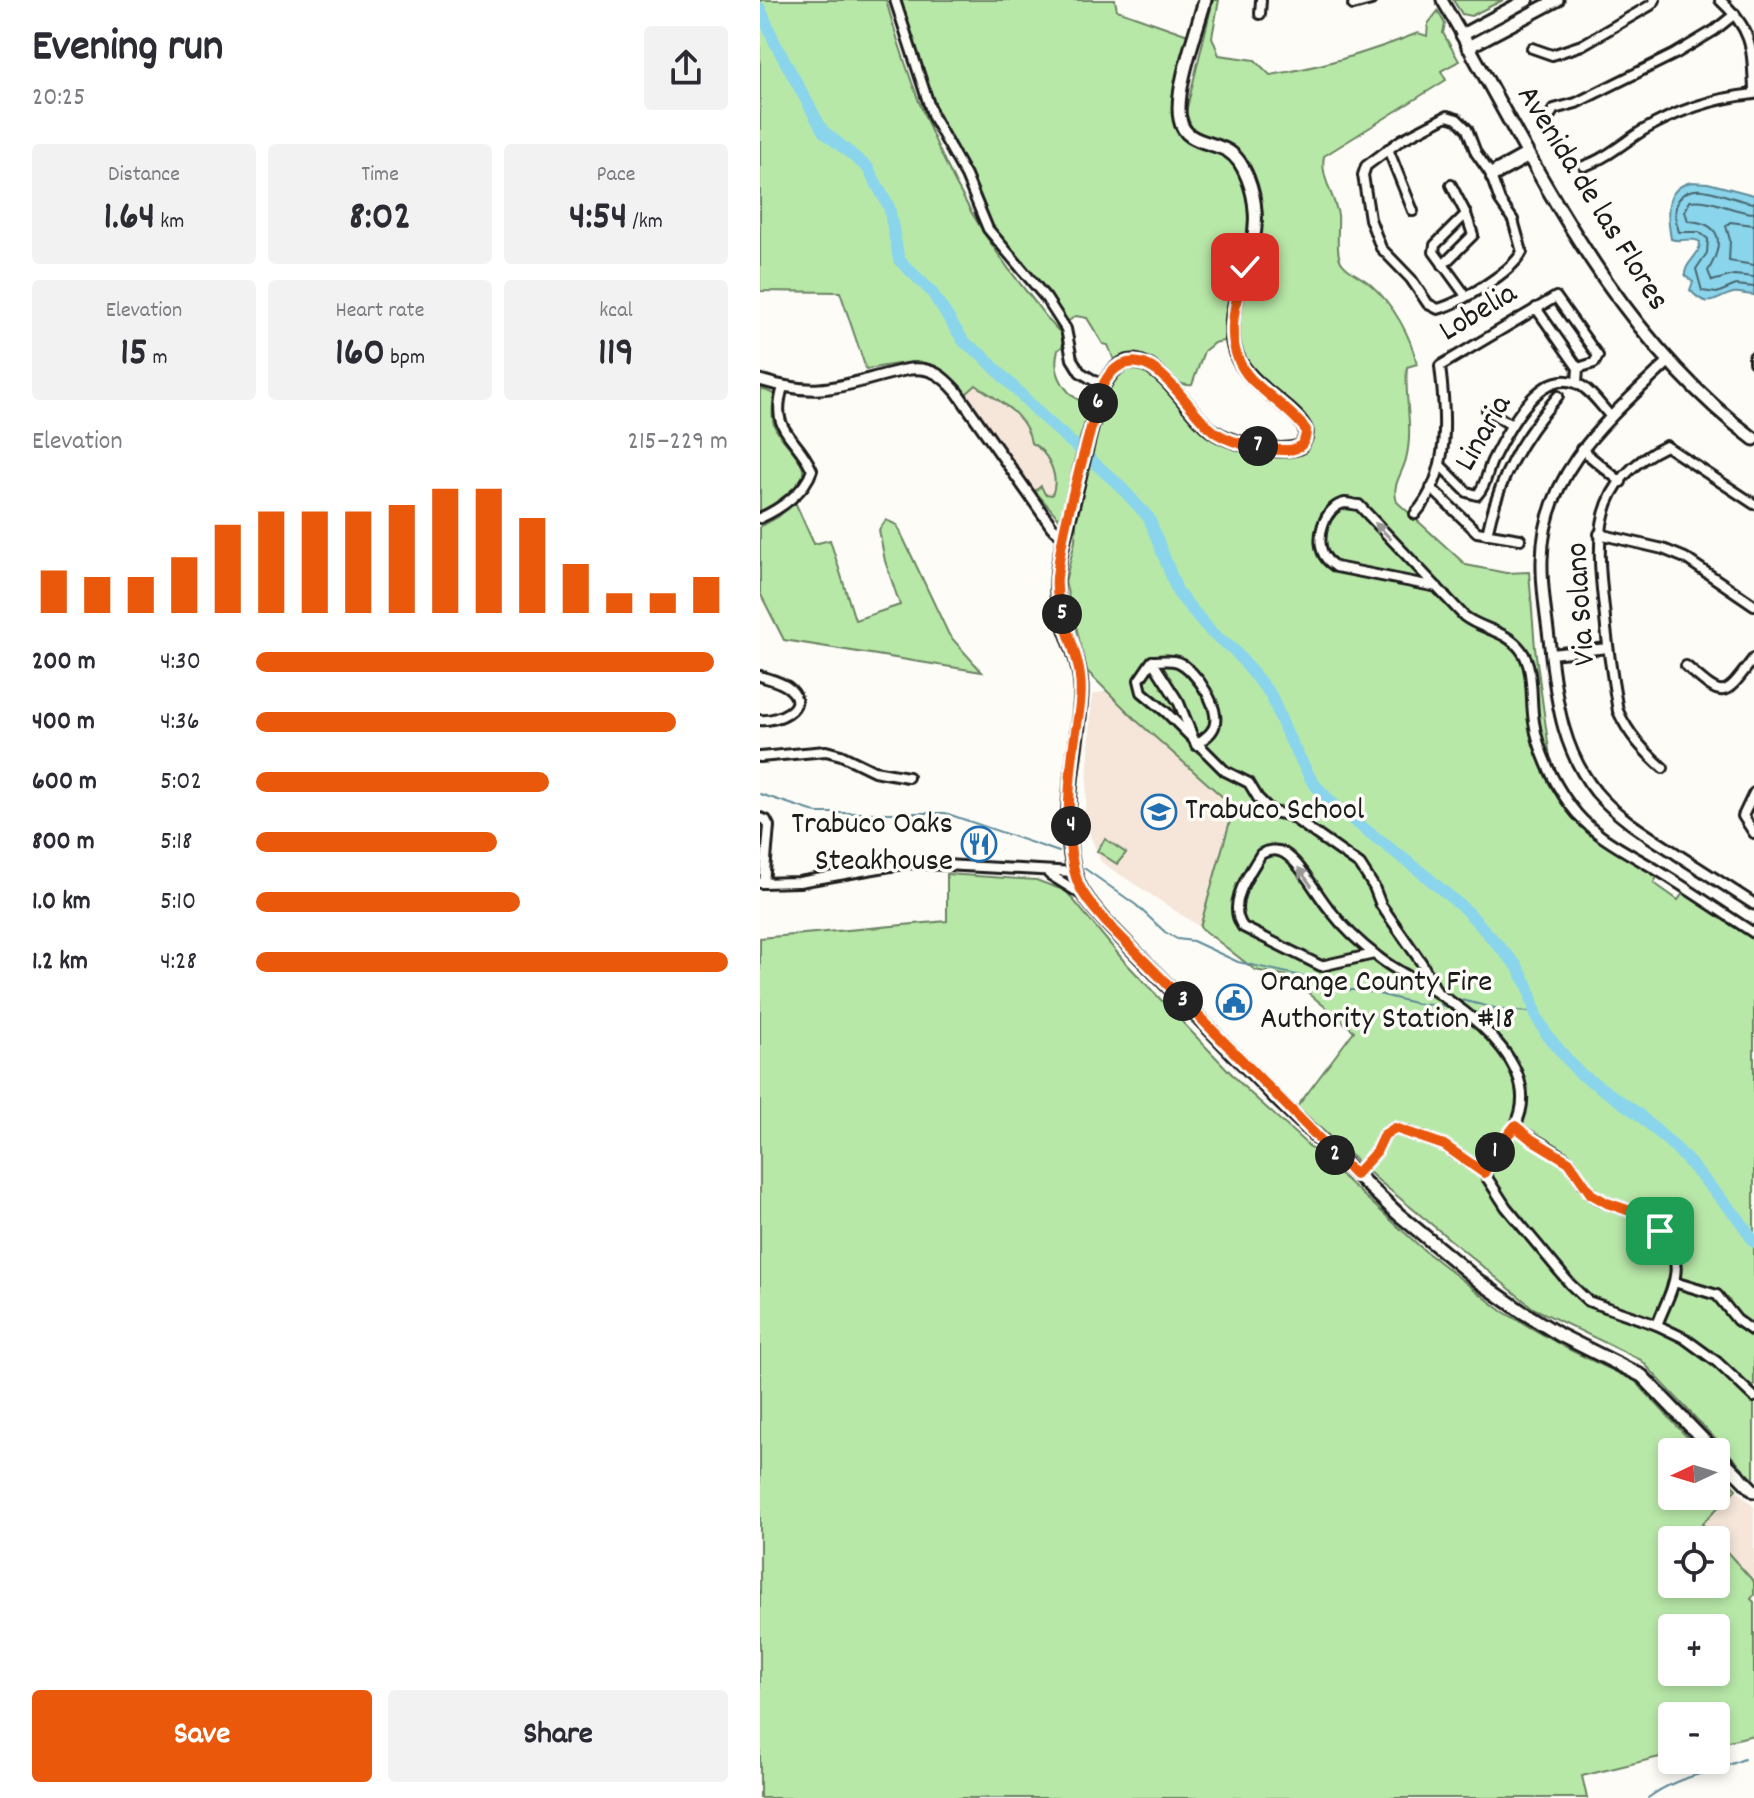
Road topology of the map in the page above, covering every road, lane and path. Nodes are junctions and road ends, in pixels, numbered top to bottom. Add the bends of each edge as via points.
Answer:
1 (895, 0) edge
2 (1205, 0) edge
3 (1261, 0) edge
4 (1371, 0) edge
5 (1442, 0) edge
6 (1527, 0) edge
7 (1557, 0) edge
8 (1655, 0) edge
9 (1720, 0) edge
10 (1353, 5) dead end
11 (1260, 14) dead end
12 (1735, 14) junction
13 (1462, 35) junction
14 (1753, 43) edge
15 (1468, 47) junction
16 (1532, 48) dead end
17 (1754, 92) edge
18 (1547, 120) dead end
19 (1388, 149) junction
20 (1529, 155) junction
21 (1584, 166) dead end
22 (1490, 175) junction
23 (1451, 185) dead end
24 (1413, 211) dead end
25 (1466, 214) junction
26 (1443, 265) junction
27 (1466, 296) junction
28 (1536, 308) junction
29 (1668, 362) junction
30 (1578, 368) junction
31 (760, 380) edge
32 (1577, 383) junction
33 (783, 387) junction
34 (1102, 390) junction
35 (1558, 396) dead end
36 (1487, 410) dead end
37 (1611, 417) junction
38 (1510, 426) junction
39 (1525, 436) junction
40 (1754, 439) edge
41 (1581, 449) junction
42 (1440, 465) junction
43 (1621, 482) junction
44 (1431, 488) junction
45 (1754, 504) edge
46 (1415, 514) dead end
47 (760, 518) edge
48 (1487, 534) junction
49 (1599, 534) junction
50 (1065, 537) junction
51 (1520, 539) dead end
52 (1437, 587) junction
53 (1754, 605) edge
54 (1608, 648) junction
55 (1551, 654) junction
56 (1754, 658) edge
57 (1152, 661) junction
58 (1686, 666) dead end
59 (760, 676) edge
60 (760, 720) edge
61 (1196, 745) junction
62 (760, 757) edge
63 (1663, 768) dead end
64 (908, 777) dead end
65 (1754, 793) edge
66 (763, 819) edge
67 (1754, 833) edge
68 (1045, 872) junction
69 (1075, 872) junction
70 (762, 883) edge
71 (1086, 899) junction
72 (1754, 904) edge
73 (1754, 933) edge
74 (1374, 954) junction
75 (1437, 992) junction
76 (1515, 1126) junction
77 (1484, 1173) junction
78 (1355, 1175) junction
79 (1674, 1282) junction
80 (1657, 1325) junction
81 (1754, 1332) edge
82 (1754, 1397) edge
83 (1701, 1438) edge
84 (1730, 1468) edge
85 (1754, 1491) edge

1 - 34 street via 933,117 988,229 1066,329 1080,372
2 - 34 main road via 1179,118 1185,132 1233,155 1251,189 1255,228 1237,299 1233,342 1250,378 1306,430 1304,442 1284,450 1224,438 1144,363 1117,367
3 - 11 street
4 - 10 street
5 - 13 street, Avenida de las Flores
6 - 13 main road
7 - 15 main road
8 - 16 street via 1582,45 1552,55
9 - 12 street
12 - 14 street
12 - 18 street via 1661,62 1554,109
13 - 15 main road, Avenida de las Flores
14 - 17 street
15 - 20 main road, Avenida de las Flores
17 - 21 street via 1663,120
19 - 22 street via 1453,116 1467,129
19 - 24 street
19 - 27 street via 1363,170 1377,241 1433,307
20 - 22 street
20 - 29 main road, Avenida de las Flores via 1596,268
22 - 27 street via 1522,252
23 - 25 street
25 - 26 street via 1473,235
25 - 26 street via 1435,245
26 - 27 street
28 - 30 street
28 - 30 street, Lobelia via 1556,297 1598,356
28 - 42 street, Lobelia via 1440,366 1446,416
29 - 37 street
29 - 40 main road, Avenida de las Flores
30 - 32 street
31 - 33 street
32 - 37 street
32 - 38 street, Linaria via 1547,385
33 - 47 street via 778,415 812,470 806,484
33 - 50 street via 841,388 921,368 938,374 997,445 1052,527
34 - 50 main road
35 - 39 street
36 - 38 street
37 - 41 street
38 - 39 street
38 - 42 street, Linaria via 1477,495
39 - 48 street via 1505,474
41 - 43 street
41 - 55 street via 1555,494 1544,535 1542,578
42 - 44 street, Lobelia
43 - 45 street, Via Solano via 1666,446
43 - 49 street, Via Solano via 1607,503
44 - 46 street, Lobelia
44 - 48 street via 1477,532
48 - 51 street
49 - 53 street via 1685,558
49 - 54 street, Via Solano
50 - 69 main road via 1058,599 1073,643 1081,693 1070,776
52 -> 52 street via 1359,505 1345,503 1325,518 1324,557 1336,567
52 - 73 street via 1472,622 1499,631 1521,650 1539,743 1560,789 1585,823
54 - 55 street
54 - 63 street, Via Solano via 1618,711 1641,748
55 - 72 street via 1563,729 1596,791 1629,823
56 - 58 street via 1725,692 1715,691
57 - 61 street via 1179,703
57 - 61 street via 1139,680 1142,692
57 - 61 street via 1170,660 1190,670 1216,708 1212,732
59 - 60 street via 788,686 796,703 790,713
61 - 75 street via 1225,771 1249,783 1272,812 1289,815 1360,865
62 - 64 street via 826,751 874,771
65 - 67 street via 1743,816
66 - 70 street via 769,826
68 - 69 street
68 - 70 street via 908,863 799,882
68 - 71 street
69 - 71 main road
71 - 78 main road
74 -> 74 street via 1331,912 1293,859 1279,851 1261,854 1237,903 1243,927 1321,966
74 - 75 street
75 - 76 street via 1511,1060 1523,1101
76 - 77 street
76 - 79 street via 1569,1162 1591,1194 1651,1222 1675,1256
77 - 78 street via 1444,1145 1395,1128
77 - 80 street via 1506,1207 1588,1301
78 - 83 main road via 1511,1304 1642,1376
79 - 80 street
79 - 81 street via 1717,1295
80 - 82 street via 1717,1362
84 - 85 main road

